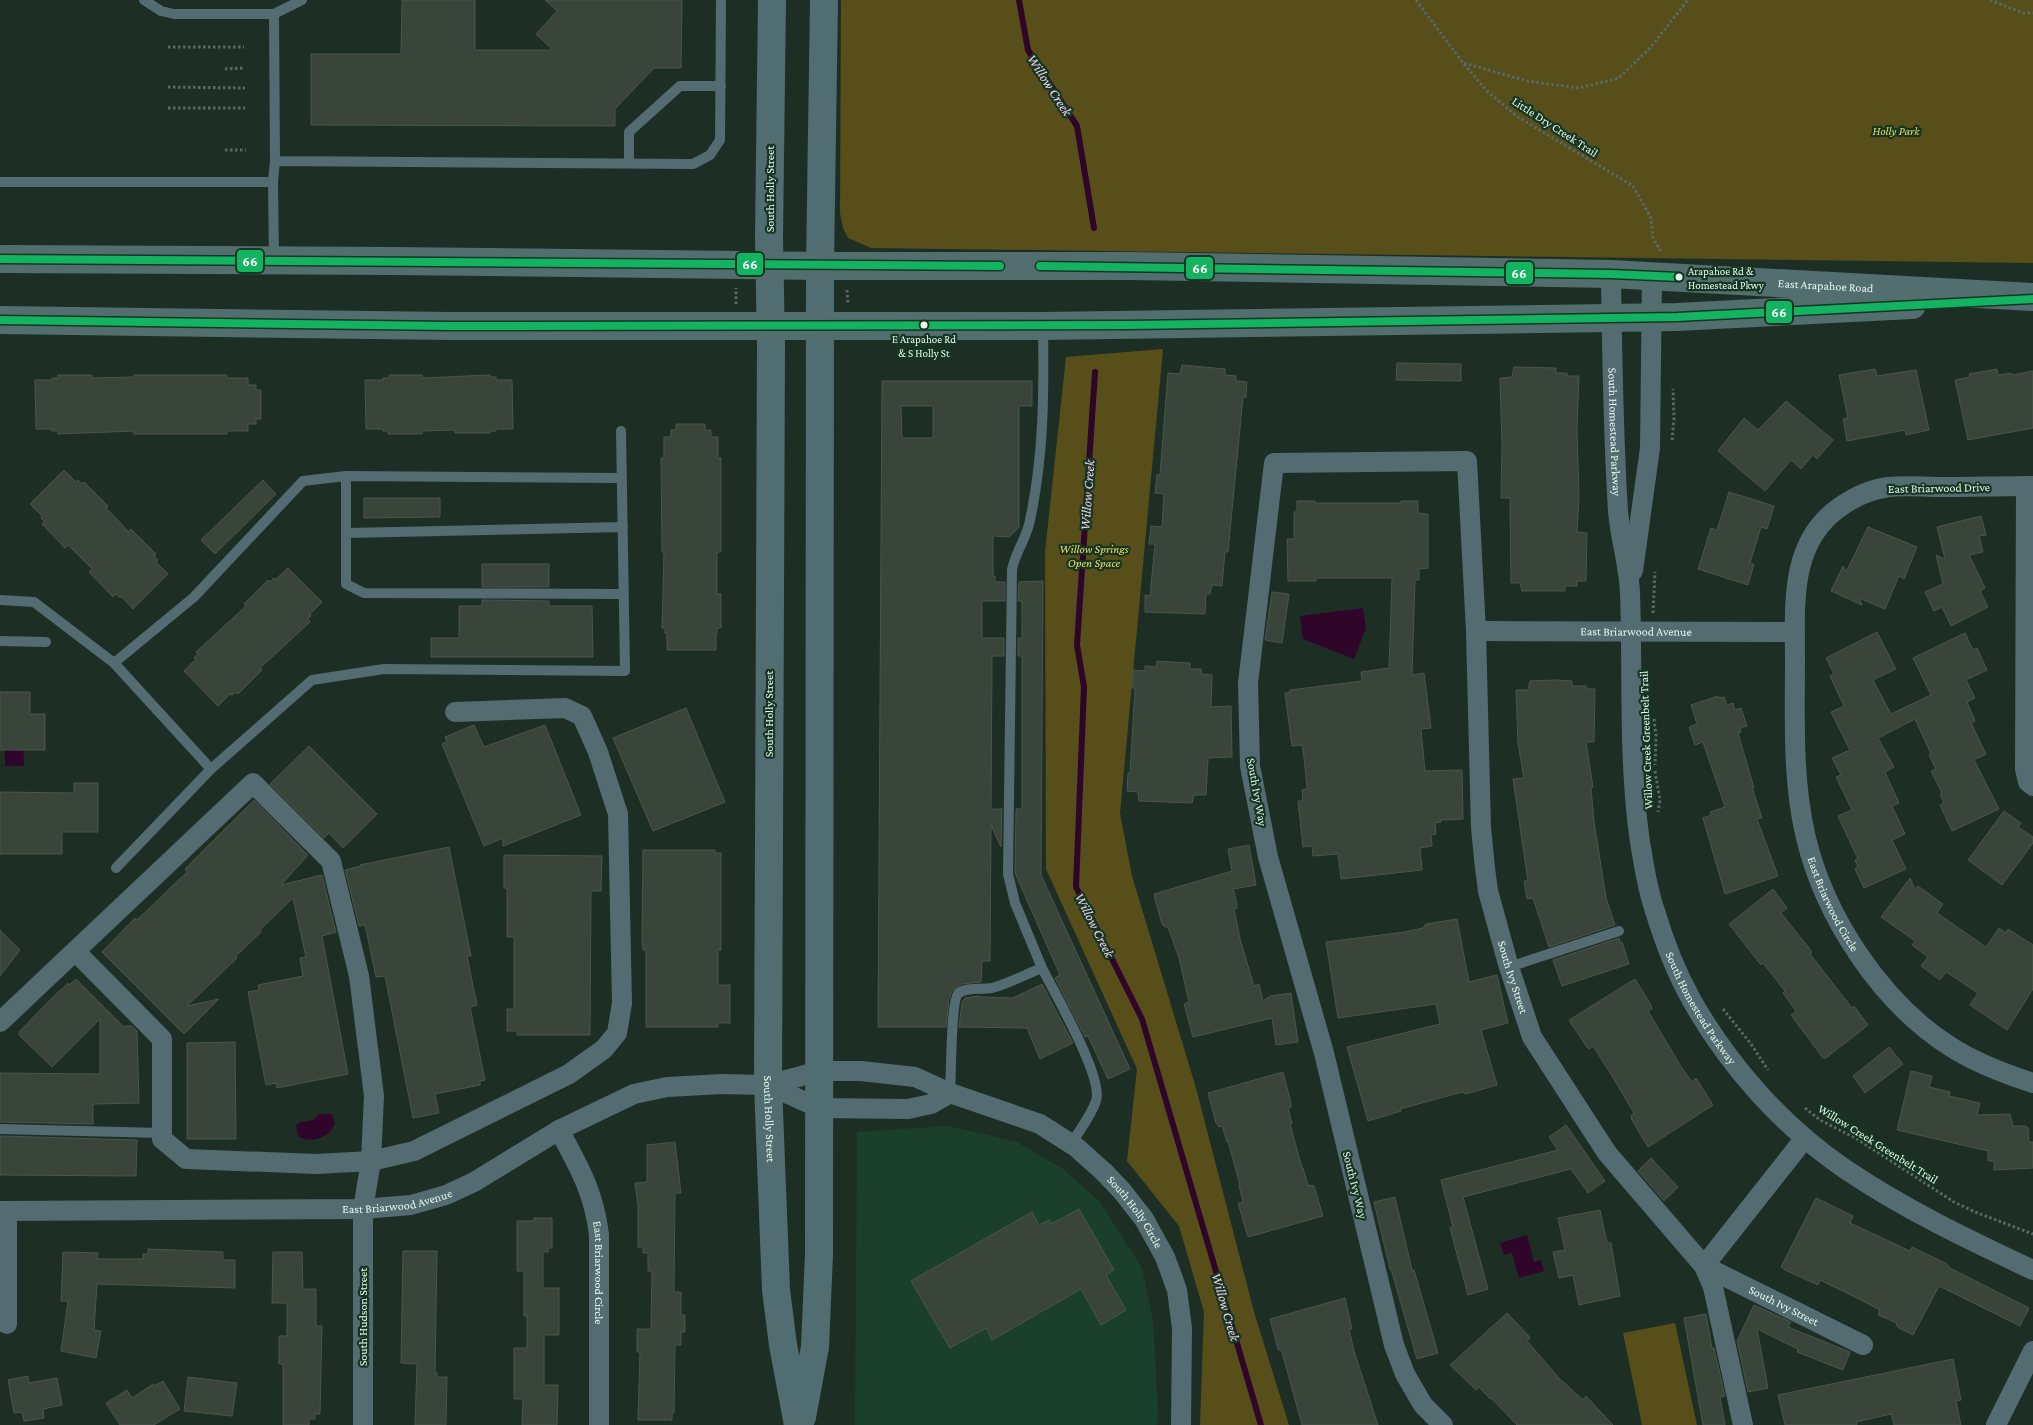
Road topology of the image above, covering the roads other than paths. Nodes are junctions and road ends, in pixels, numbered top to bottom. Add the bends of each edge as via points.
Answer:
1 (144, 0) edge
2 (302, 0) edge
3 (721, 0) edge
4 (772, 0) edge
5 (824, 0) edge
6 (274, 14) junction
7 (721, 86) junction
8 (275, 161) junction
9 (629, 163) junction
10 (0, 182) edge
11 (273, 182) junction
12 (0, 258) edge
13 (274, 260) junction
14 (770, 265) junction
15 (833, 266) junction
16 (1611, 274) junction
17 (1652, 275) junction
18 (2033, 298) edge
19 (1652, 317) junction
20 (1612, 318) junction
21 (0, 320) edge
22 (770, 326) junction
23 (1042, 326) junction
24 (821, 327) junction
25 (621, 431) dead end
26 (346, 476) junction
27 (622, 478) junction
28 (2029, 486) edge
29 (623, 527) junction
30 (347, 533) junction
31 (1630, 588) junction
32 (624, 594) junction
33 (0, 600) edge
34 (1476, 631) junction
35 (1631, 631) junction
36 (1795, 632) junction
37 (0, 641) edge
38 (46, 642) dead end
39 (114, 663) junction
40 (456, 712) dead end
41 (2030, 737) edge
42 (211, 768) junction
43 (2033, 786) edge
44 (116, 868) dead end
45 (1619, 930) dead end
46 (76, 952) junction
47 (1042, 968) junction
48 (1509, 968) junction
49 (0, 1022) edge
50 (820, 1071) junction
51 (2033, 1083) edge
52 (768, 1084) junction
53 (950, 1093) junction
54 (820, 1108) junction
55 (0, 1129) edge
56 (559, 1130) junction
57 (162, 1132) junction
58 (1806, 1138) junction
59 (1071, 1144) junction
60 (371, 1161) junction
61 (363, 1209) junction
62 (3, 1211) edge
63 (1704, 1266) junction
64 (2033, 1270) edge
65 (7, 1324) dead end
66 (1863, 1345) dead end
67 (2033, 1351) edge
68 (363, 1425) edge
69 (598, 1425) edge
70 (800, 1425) edge
71 (1181, 1425) edge
72 (1443, 1425) edge
73 (1744, 1425) edge
74 (1996, 1425) edge

1 - 6 lane via 161,11 174,14
2 - 6 lane
3 - 7 lane
4 - 14 main road, South Holly Street
5 - 15 main road, South Holly Street
6 - 8 lane
7 - 9 lane via 680,86 629,132
7 - 9 lane via 720,140 710,155 693,164
8 - 9 lane
8 - 11 lane
10 - 11 lane
11 - 13 lane
12 - 13 main road, East Arapahoe Road
13 - 14 main road, East Arapahoe Road
14 - 15 main road, East Arapahoe Road
14 - 22 main road, South Holly Street
15 - 16 main road, East Arapahoe Road via 1129,266
15 - 24 main road, South Holly Street
16 - 17 main road, East Arapahoe Road
16 - 20 street, South Homestead Parkway
17 - 18 main road, East Arapahoe Road
17 - 19 street, South Homestead Parkway
18 - 19 main road, East Arapahoe Road
19 - 20 main road, East Arapahoe Road
19 - 31 street, South Homestead Parkway via 1650,448
20 - 23 main road, East Arapahoe Road
20 - 31 street, South Homestead Parkway via 1614,453 1619,517
21 - 22 main road, East Arapahoe Road
22 - 24 main road, East Arapahoe Road
22 - 52 main road, South Holly Street
23 - 24 main road, East Arapahoe Road
23 - 47 lane via 1043,438 1027,535 1013,560 1012,570 1008,874 1015,903
24 - 50 main road, South Holly Street
25 - 27 lane
26 - 27 lane
26 - 30 lane
26 - 39 lane via 304,481 194,596
27 - 29 lane
28 - 36 street, East Briarwood Drive via 1889,487 1866,493 1839,507 1819,527 1799,566
28 - 41 street
29 - 30 lane
29 - 32 lane
30 - 32 lane via 346,584 364,593
31 - 35 street, South Homestead Parkway
32 - 42 lane via 626,672 384,669 312,680
33 - 39 lane via 34,602
34 - 35 street, East Briarwood Avenue
34 - 48 street, South Ivy Street via 1480,828 1488,891
34 - 72 street, South Ivy Way via 1467,461 1274,462 1248,683 1250,766 1268,857 1324,1053 1394,1345 1422,1405
35 - 36 street, East Briarwood Avenue
35 - 58 street, South Homestead Parkway via 1636,803 1654,909 1687,990 1706,1023 1747,1080
36 - 51 street, East Briarwood Circle via 1796,763 1800,806 1814,866 1842,929 1869,970 1912,1016 1950,1046
37 - 38 lane
39 - 42 lane
40 - 60 street via 565,708 582,716 598,752 618,814 622,1003 617,1033 604,1049 568,1074 414,1150
41 - 43 street via 2025,768 2028,782
42 - 44 lane
45 - 48 lane
46 - 49 street
46 - 57 street via 162,1039
46 - 60 street, South Hudson Street via 253,783 331,861 360,985 374,1096
47 - 53 lane via 992,988 958,993
47 - 59 lane via 1081,1046 1096,1089 1097,1100
48 - 63 street, South Ivy Street via 1532,1036 1607,1153
50 - 52 street, South Holly Circle
50 - 53 street, South Holly Circle via 861,1071 915,1077
50 - 54 main road, South Holly Street
52 - 54 street
52 - 56 street, East Briarwood Avenue via 685,1086 634,1094
52 - 70 main road, South Holly Street via 776,1290 783,1345
53 - 54 street via 931,1104 908,1109
53 - 59 street, South Holly Circle via 1040,1124
54 - 70 main road, South Holly Street via 815,1347
55 - 57 lane
56 - 61 street, East Briarwood Avenue via 474,1182 446,1195 411,1205
56 - 69 street, East Briarwood Circle via 585,1178 596,1210 599,1235
57 - 60 street via 162,1139 186,1159 316,1164
58 - 63 street
58 - 64 street, South Homestead Parkway via 1844,1168 1898,1201
59 - 71 street, South Holly Circle via 1122,1191 1144,1218 1165,1256 1177,1290 1182,1328
60 - 61 street, South Hudson Street
61 - 62 street, East Briarwood Avenue
61 - 68 street, South Hudson Street
62 - 65 street
63 - 66 street, South Ivy Street
63 - 73 street, South Ivy Street via 1713,1287
67 - 74 street

